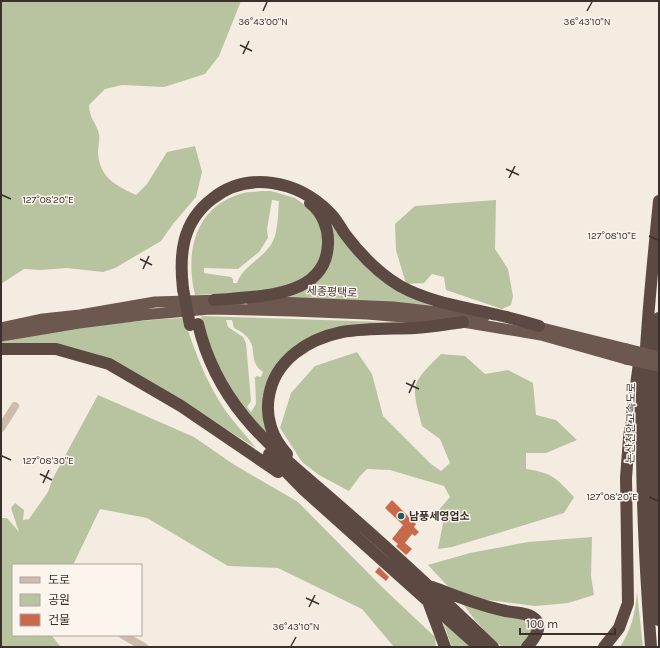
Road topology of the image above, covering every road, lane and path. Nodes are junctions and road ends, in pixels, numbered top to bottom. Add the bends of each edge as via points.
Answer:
1 (659, 201) edge
2 (652, 276) junction
3 (186, 289) junction
4 (214, 300) junction
5 (659, 318) edge
6 (463, 322) junction
7 (194, 324) junction
8 (539, 326) junction
9 (1, 328) edge
10 (1, 336) edge
11 (1, 349) edge
12 (626, 354) junction
13 (659, 357) edge
14 (659, 366) edge
15 (654, 395) junction
16 (15, 406) dead end
17 (1, 428) edge
18 (659, 460) edge
19 (313, 481) junction
20 (304, 490) junction
21 (426, 584) junction
22 (428, 601) junction
23 (659, 620) edge
24 (125, 636) edge
25 (489, 646) edge
26 (144, 647) edge
27 (445, 647) edge
28 (527, 647) edge
29 (604, 647) edge
30 (651, 647) edge

1 - 2 highway, 논산천안고속도로
2 - 29 highway via 628,451 625,512 628,603 619,628
2 - 30 highway, 논산천안고속도로 via 642,442 645,558
3 - 4 highway via 189,241 199,220 215,202 243,189 268,187 291,192 314,207 329,239 325,260 313,278 304,285 277,295
3 - 7 highway, bridge
3 - 8 highway via 181,272 182,244 196,214 220,192 251,182 267,181 306,193 319,202 363,256 399,285 445,303
4 - 8 highway, 세종평택로 via 393,307 478,316
4 - 9 highway, 세종평택로 via 156,302
5 - 15 highway, 논산천안고속도로
6 - 10 highway, 세종평택로 via 367,314 210,309 94,321
6 - 12 highway, 세종평택로 via 541,335
6 - 19 highway via 416,328 341,332 309,344 284,362 277,370 270,391 268,416 278,444
7 - 19 highway via 225,393 244,419 272,448
7 - 20 highway via 198,350 225,403
8 - 12 highway, 세종평택로
11 - 20 highway via 56,349 109,364 181,406
12 - 13 highway, 세종평택로, bridge
12 - 14 highway, 세종평택로, bridge
15 - 18 highway
15 - 23 highway, 논산천안고속도로 via 652,493
16 - 17 street
19 - 21 highway
20 - 22 highway
21 - 25 highway
21 - 28 highway via 486,607 528,615 536,620 538,626 536,635
22 - 25 highway
22 - 27 highway
24 - 26 street

